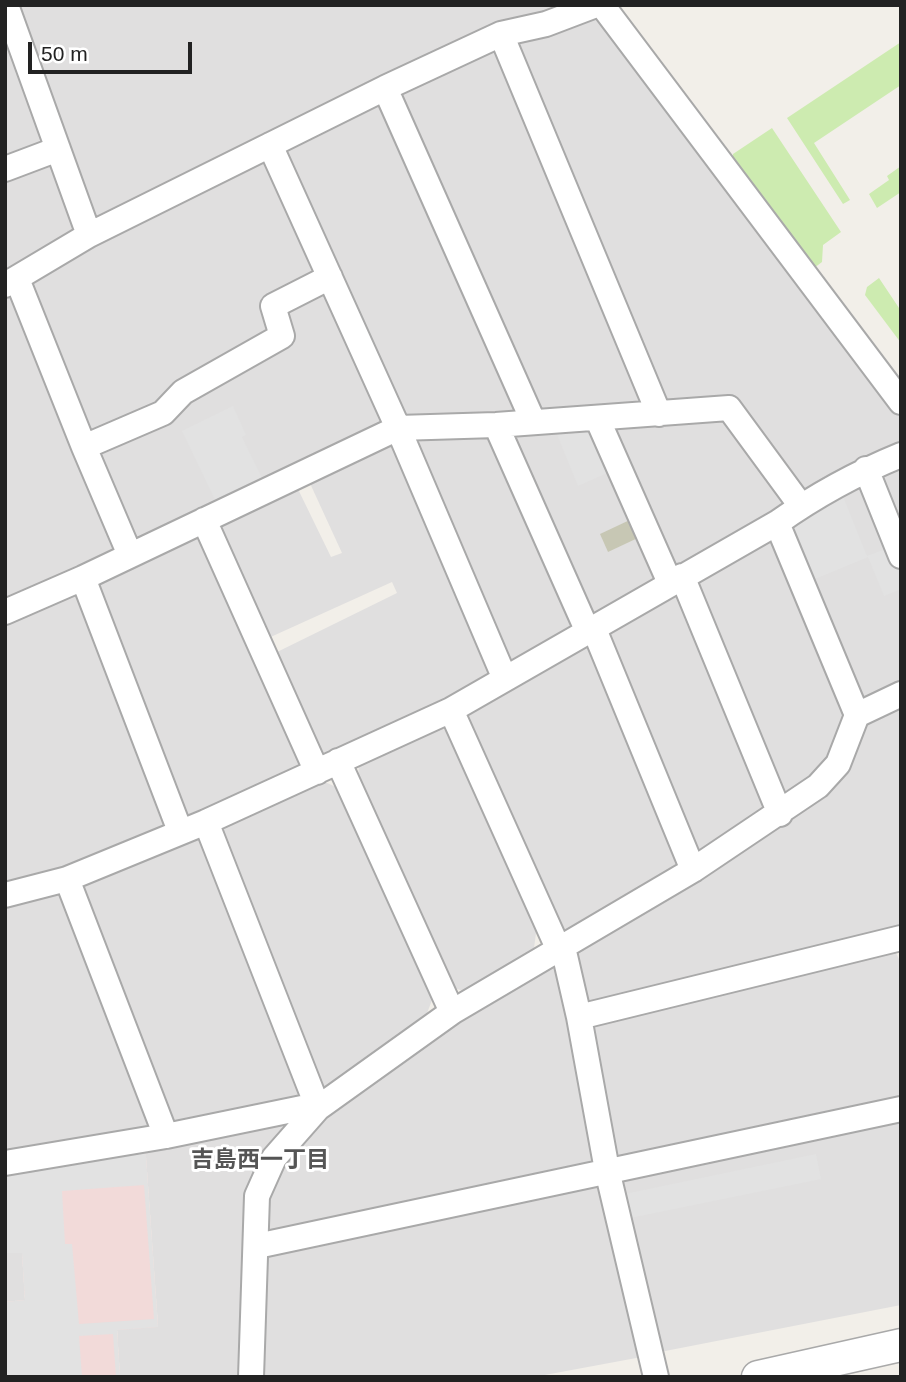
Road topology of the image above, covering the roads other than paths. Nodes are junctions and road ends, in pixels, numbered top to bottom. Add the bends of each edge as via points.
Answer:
1 (6, 5) edge
2 (596, 5) edge
3 (602, 5) edge
4 (501, 34) junction
5 (385, 88) junction
6 (271, 145) junction
7 (58, 149) junction
8 (5, 169) edge
9 (89, 235) junction
10 (330, 277) junction
11 (11, 282) edge
12 (901, 402) edge
13 (659, 414) junction
14 (597, 418) junction
15 (533, 421) junction
16 (496, 425) junction
17 (398, 428) junction
18 (84, 447) junction
19 (901, 455) edge
20 (866, 469) junction
21 (801, 506) junction
22 (204, 520) junction
23 (777, 523) junction
24 (130, 555) junction
25 (901, 556) edge
26 (83, 578) junction
27 (676, 579) junction
28 (5, 612) edge
29 (591, 631) junction
30 (505, 678) junction
31 (901, 694) edge
32 (452, 709) junction
33 (857, 715) junction
34 (328, 766) junction
35 (780, 814) junction
36 (206, 822) junction
37 (180, 831) junction
38 (693, 870) junction
39 (66, 878) junction
40 (5, 895) edge
41 (899, 942) edge
42 (558, 948) junction
43 (452, 1012) junction
44 (579, 1017) junction
45 (318, 1108) junction
46 (901, 1109) edge
47 (166, 1136) junction
48 (5, 1163) edge
49 (607, 1170) junction
50 (257, 1246) junction
51 (901, 1345) edge
52 (251, 1377) edge
53 (656, 1377) edge
54 (758, 1377) edge

1 - 7 street
2 - 4 street via 546,24
3 - 12 street
4 - 5 street
4 - 13 street
5 - 6 street
5 - 15 street
6 - 9 street
6 - 10 street
7 - 8 street
7 - 9 street
9 - 11 street
10 - 17 street
10 - 18 street via 273,306 282,336 183,392 163,412
11 - 18 street
13 - 14 street
13 - 21 street via 729,408
14 - 15 street
14 - 27 street
15 - 16 street
16 - 17 street
16 - 29 street
17 - 22 street
17 - 30 street
18 - 24 street
19 - 20 street
20 - 21 street
20 - 25 street
21 - 23 street
22 - 24 street
22 - 34 street
23 - 27 street
23 - 33 street
24 - 26 street
26 - 28 street
26 - 37 street
27 - 29 street
27 - 35 street
29 - 30 street
29 - 38 street
30 - 32 street
31 - 33 street
32 - 34 street
32 - 42 street
33 - 35 street via 838,764 818,786
34 - 36 street
34 - 43 street
35 - 38 street
36 - 37 street
36 - 45 street
37 - 39 street
38 - 42 street
39 - 40 street
39 - 47 street
41 - 44 street
42 - 43 street
42 - 44 street via 565,956
43 - 45 street
44 - 49 street
45 - 47 street
45 - 50 street via 274,1158 257,1196
46 - 49 street
47 - 48 street
49 - 50 street
49 - 53 street
50 - 52 street
51 - 54 street

